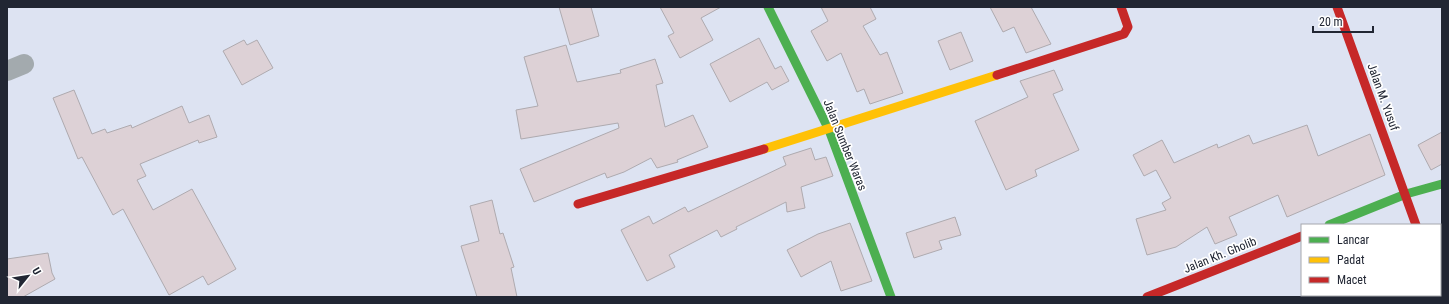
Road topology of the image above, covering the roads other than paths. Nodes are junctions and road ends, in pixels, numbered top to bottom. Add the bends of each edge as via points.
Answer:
1 (768, 7) edge
2 (1122, 7) edge
3 (1337, 7) edge
4 (829, 130) junction
5 (1442, 184) edge
6 (1406, 194) junction
7 (578, 204) dead end
8 (1331, 224) edge
9 (1416, 224) edge
10 (1301, 236) edge
11 (891, 297) edge
12 (1147, 297) edge

1 - 4 street, Jalan Sumber Waras
2 - 4 street via 1128,27 1124,34
3 - 6 street, Jalan M. Yusuf
4 - 7 street
4 - 11 street, Jalan Sumber Waras
5 - 6 street
6 - 8 street
6 - 9 street, Jalan M. Yusuf
10 - 12 street, Jalan Kh. Gholib

